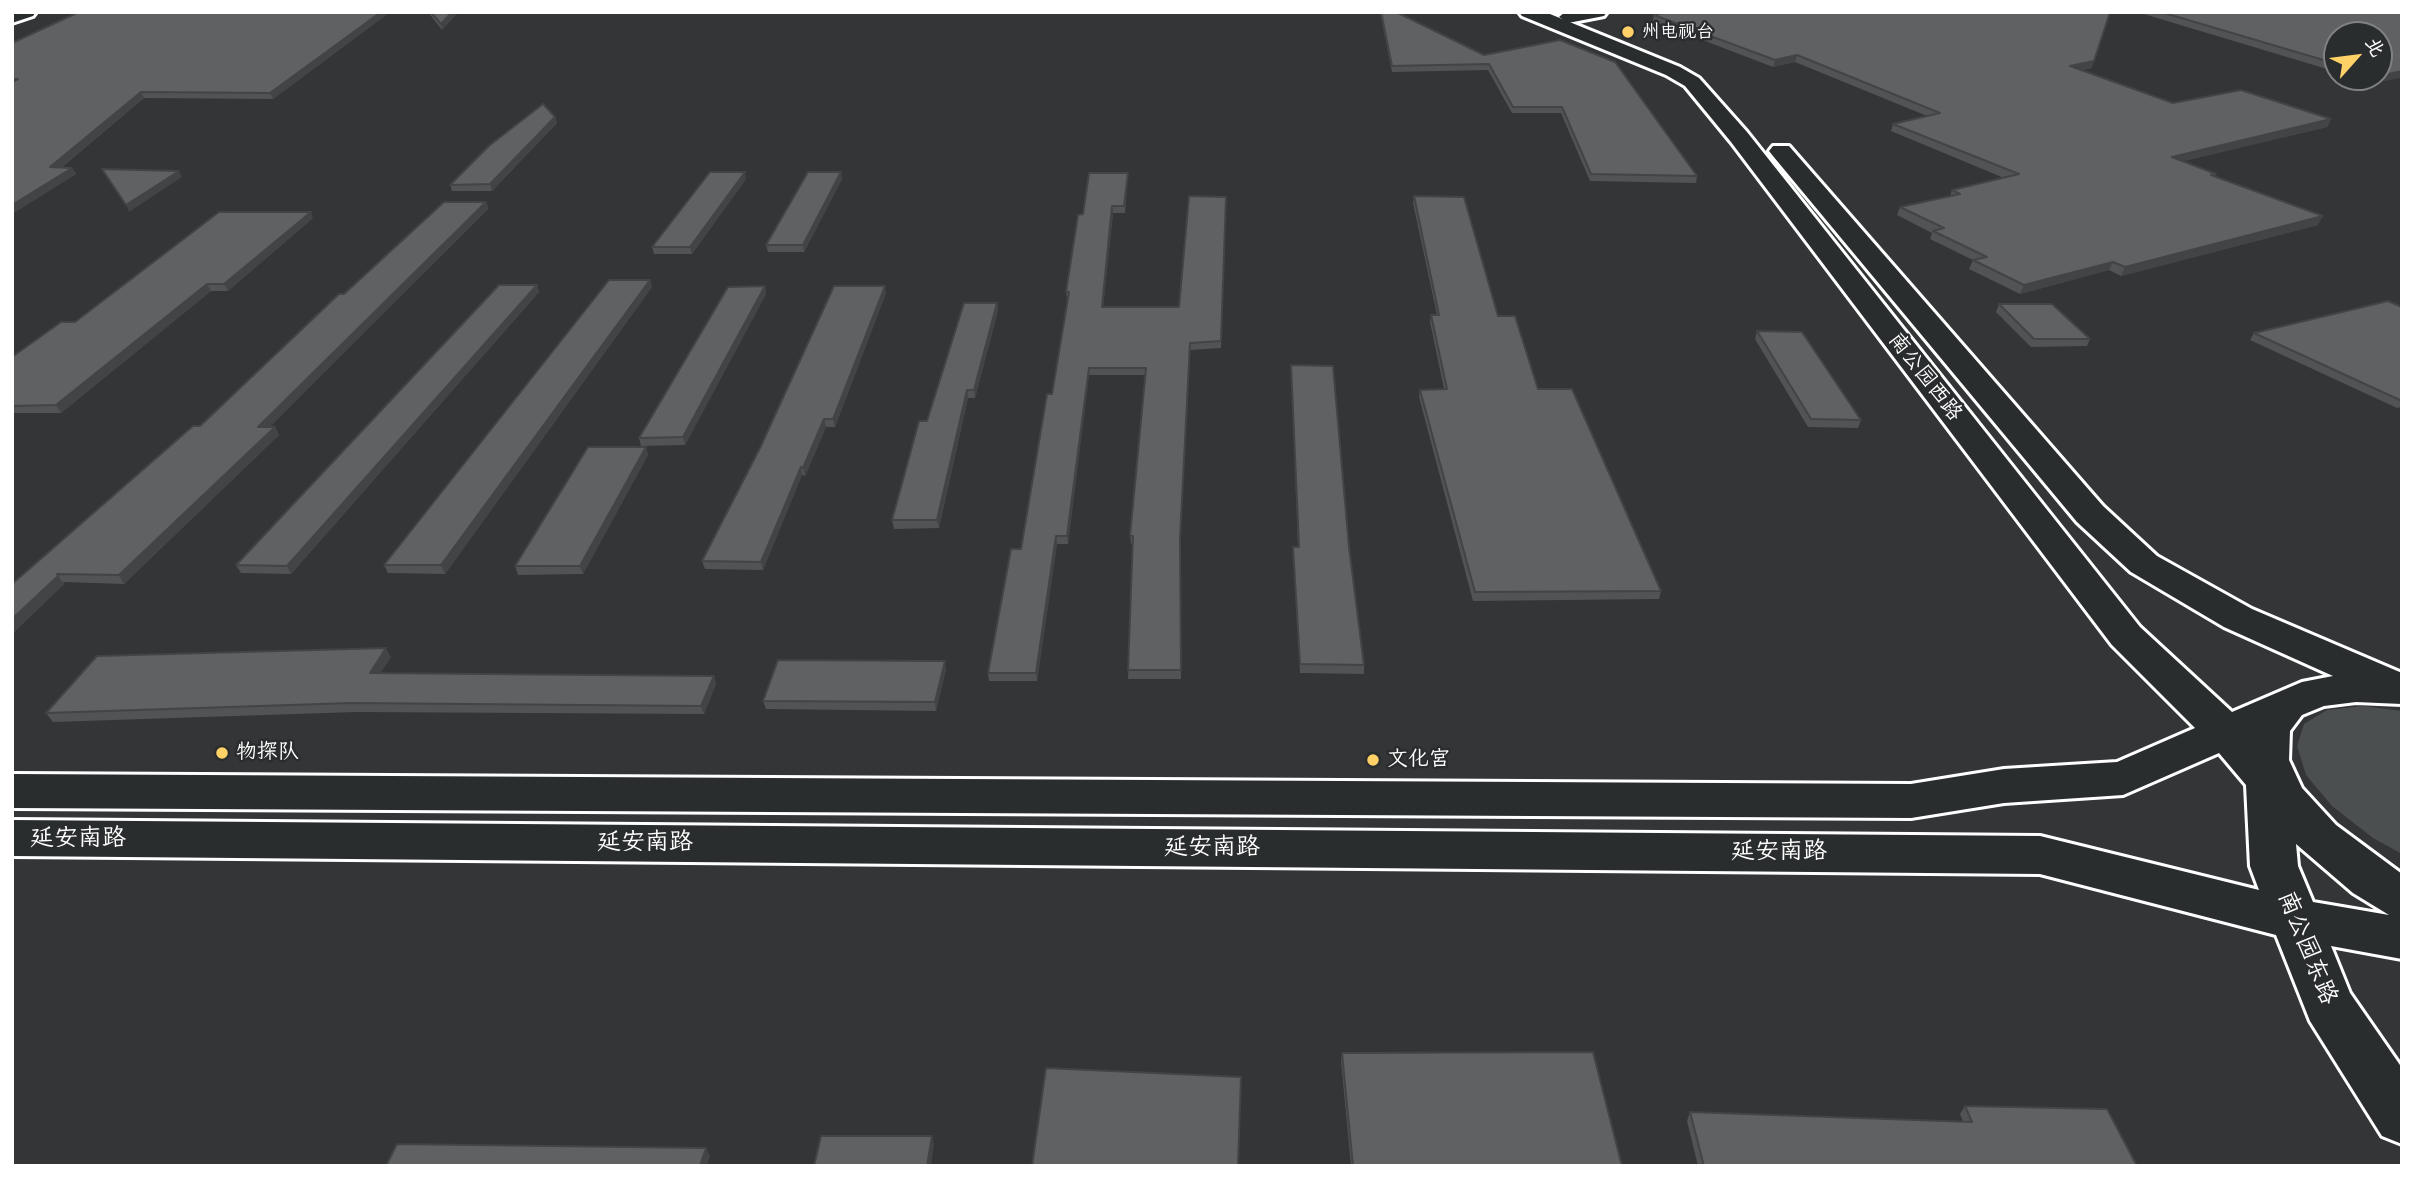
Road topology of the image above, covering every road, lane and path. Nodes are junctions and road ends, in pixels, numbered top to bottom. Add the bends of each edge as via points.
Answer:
1 (27, 12) edge
2 (1528, 12) edge
3 (1598, 12) edge
4 (1563, 15) edge
5 (12, 18) edge
6 (2402, 691) edge
7 (2287, 705) junction
8 (2226, 732) junction
9 (2273, 779) junction
10 (12, 791) edge
11 (12, 838) edge
12 (2402, 899) edge
13 (2295, 919) junction
14 (2402, 938) edge
15 (2402, 1117) edge

1 - 5 main road
2 - 8 main road, 南公园西路 via 1692,82 2126,636
3 - 4 main road
4 - 6 main road, 南公园西路 via 1688,65 1723,85 2090,514 2144,564 2238,618
6 - 7 main road via 2356,688 2317,692
7 - 8 main road
7 - 9 main road, 南公园东路 via 2268,728
8 - 9 main road, 南公园西路
8 - 10 main road via 2123,778 2004,786 1911,801
9 - 12 main road, 南公园西路 via 2319,838
9 - 13 main road, 南公园东路 via 2274,866
11 - 13 main road, 延安南路 via 2040,855
13 - 14 main road, 延安南路
13 - 15 main road, 南公园东路 via 2329,1005

